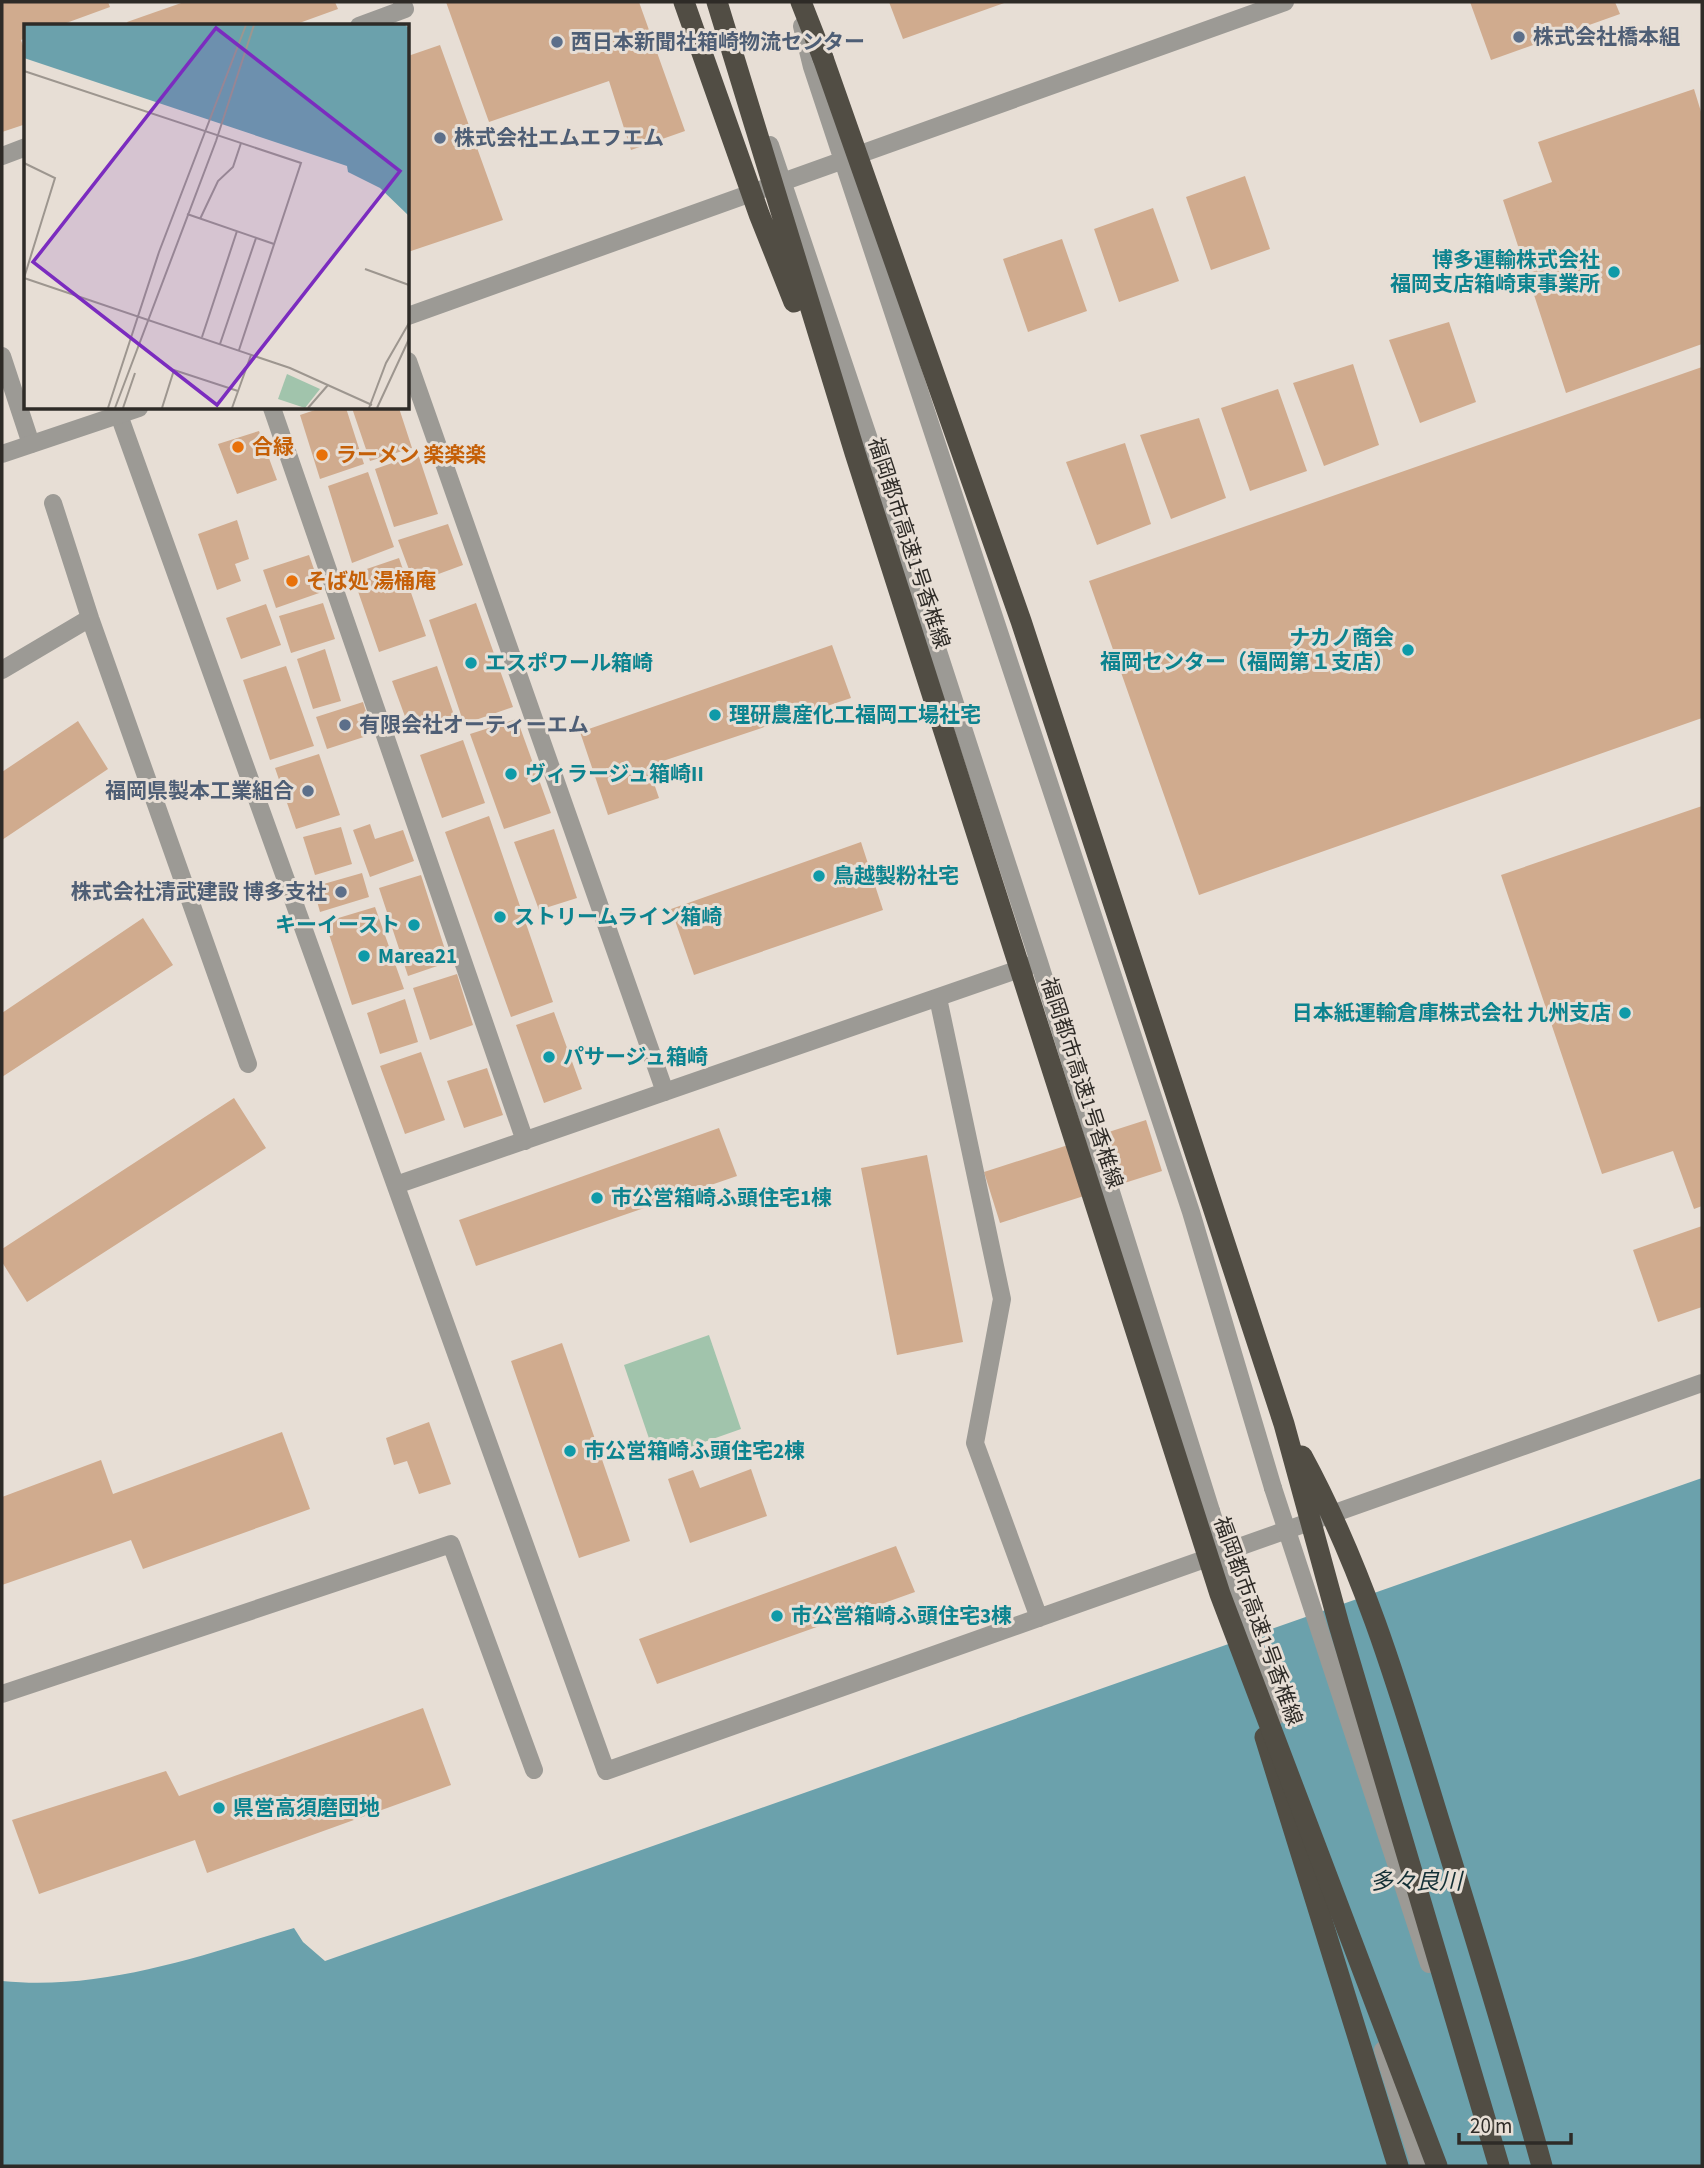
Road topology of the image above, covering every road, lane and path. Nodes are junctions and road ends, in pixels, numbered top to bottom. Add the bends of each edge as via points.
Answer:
1 (402, 2) edge
2 (684, 2) edge
3 (718, 2) edge
4 (799, 2) edge
5 (1285, 2) edge
6 (364, 24) edge
7 (24, 148) edge
8 (2, 156) edge
9 (843, 159) junction
10 (784, 181) junction
11 (410, 315) edge
12 (2, 356) edge
13 (410, 367) edge
14 (133, 410) edge
15 (273, 410) edge
16 (119, 415) junction
17 (31, 444) junction
18 (855, 453) junction
19 (2, 454) edge
20 (53, 503) dead end
21 (90, 618) junction
22 (2, 670) edge
23 (1039, 962) junction
24 (938, 998) junction
25 (248, 1064) dead end
26 (665, 1092) junction
27 (525, 1141) junction
28 (396, 1185) junction
29 (1702, 1383) edge
30 (1284, 1424) junction
31 (1220, 1594) junction
32 (1039, 1618) junction
33 (2, 1694) edge
34 (534, 1770) dead end
35 (1398, 2166) edge
36 (1420, 2166) edge
37 (1437, 2166) edge
38 (1497, 2166) edge
39 (1542, 2166) edge

1 - 6 street via 405,9
2 - 18 highway, bridge via 759,214
3 - 10 street
3 - 18 highway, 福岡都市高速1号香椎線, bridge
4 - 9 street via 812,67
4 - 30 highway, bridge via 1021,621
5 - 9 street
7 - 8 street
9 - 10 street
9 - 38 street, bridge via 1191,1212 1273,1488
10 - 11 street
10 - 23 street
12 - 17 street
13 - 26 street
14 - 16 street
15 - 27 street
16 - 17 street
16 - 28 street
17 - 19 street
18 - 31 highway, 福岡都市高速1号香椎線, bridge
20 - 21 street
21 - 22 street
21 - 25 street
23 - 24 street
23 - 36 street, bridge
24 - 26 street
24 - 32 street via 1002,1299 975,1443
26 - 27 street
27 - 28 street
28 - 32 street via 607,1771
29 - 32 street
30 - 38 highway, bridge
30 - 39 highway, bridge via 1323,1495 1381,1630
31 - 35 highway, bridge
31 - 37 highway, 福岡都市高速1号香椎線, bridge
33 - 34 street via 451,1544

